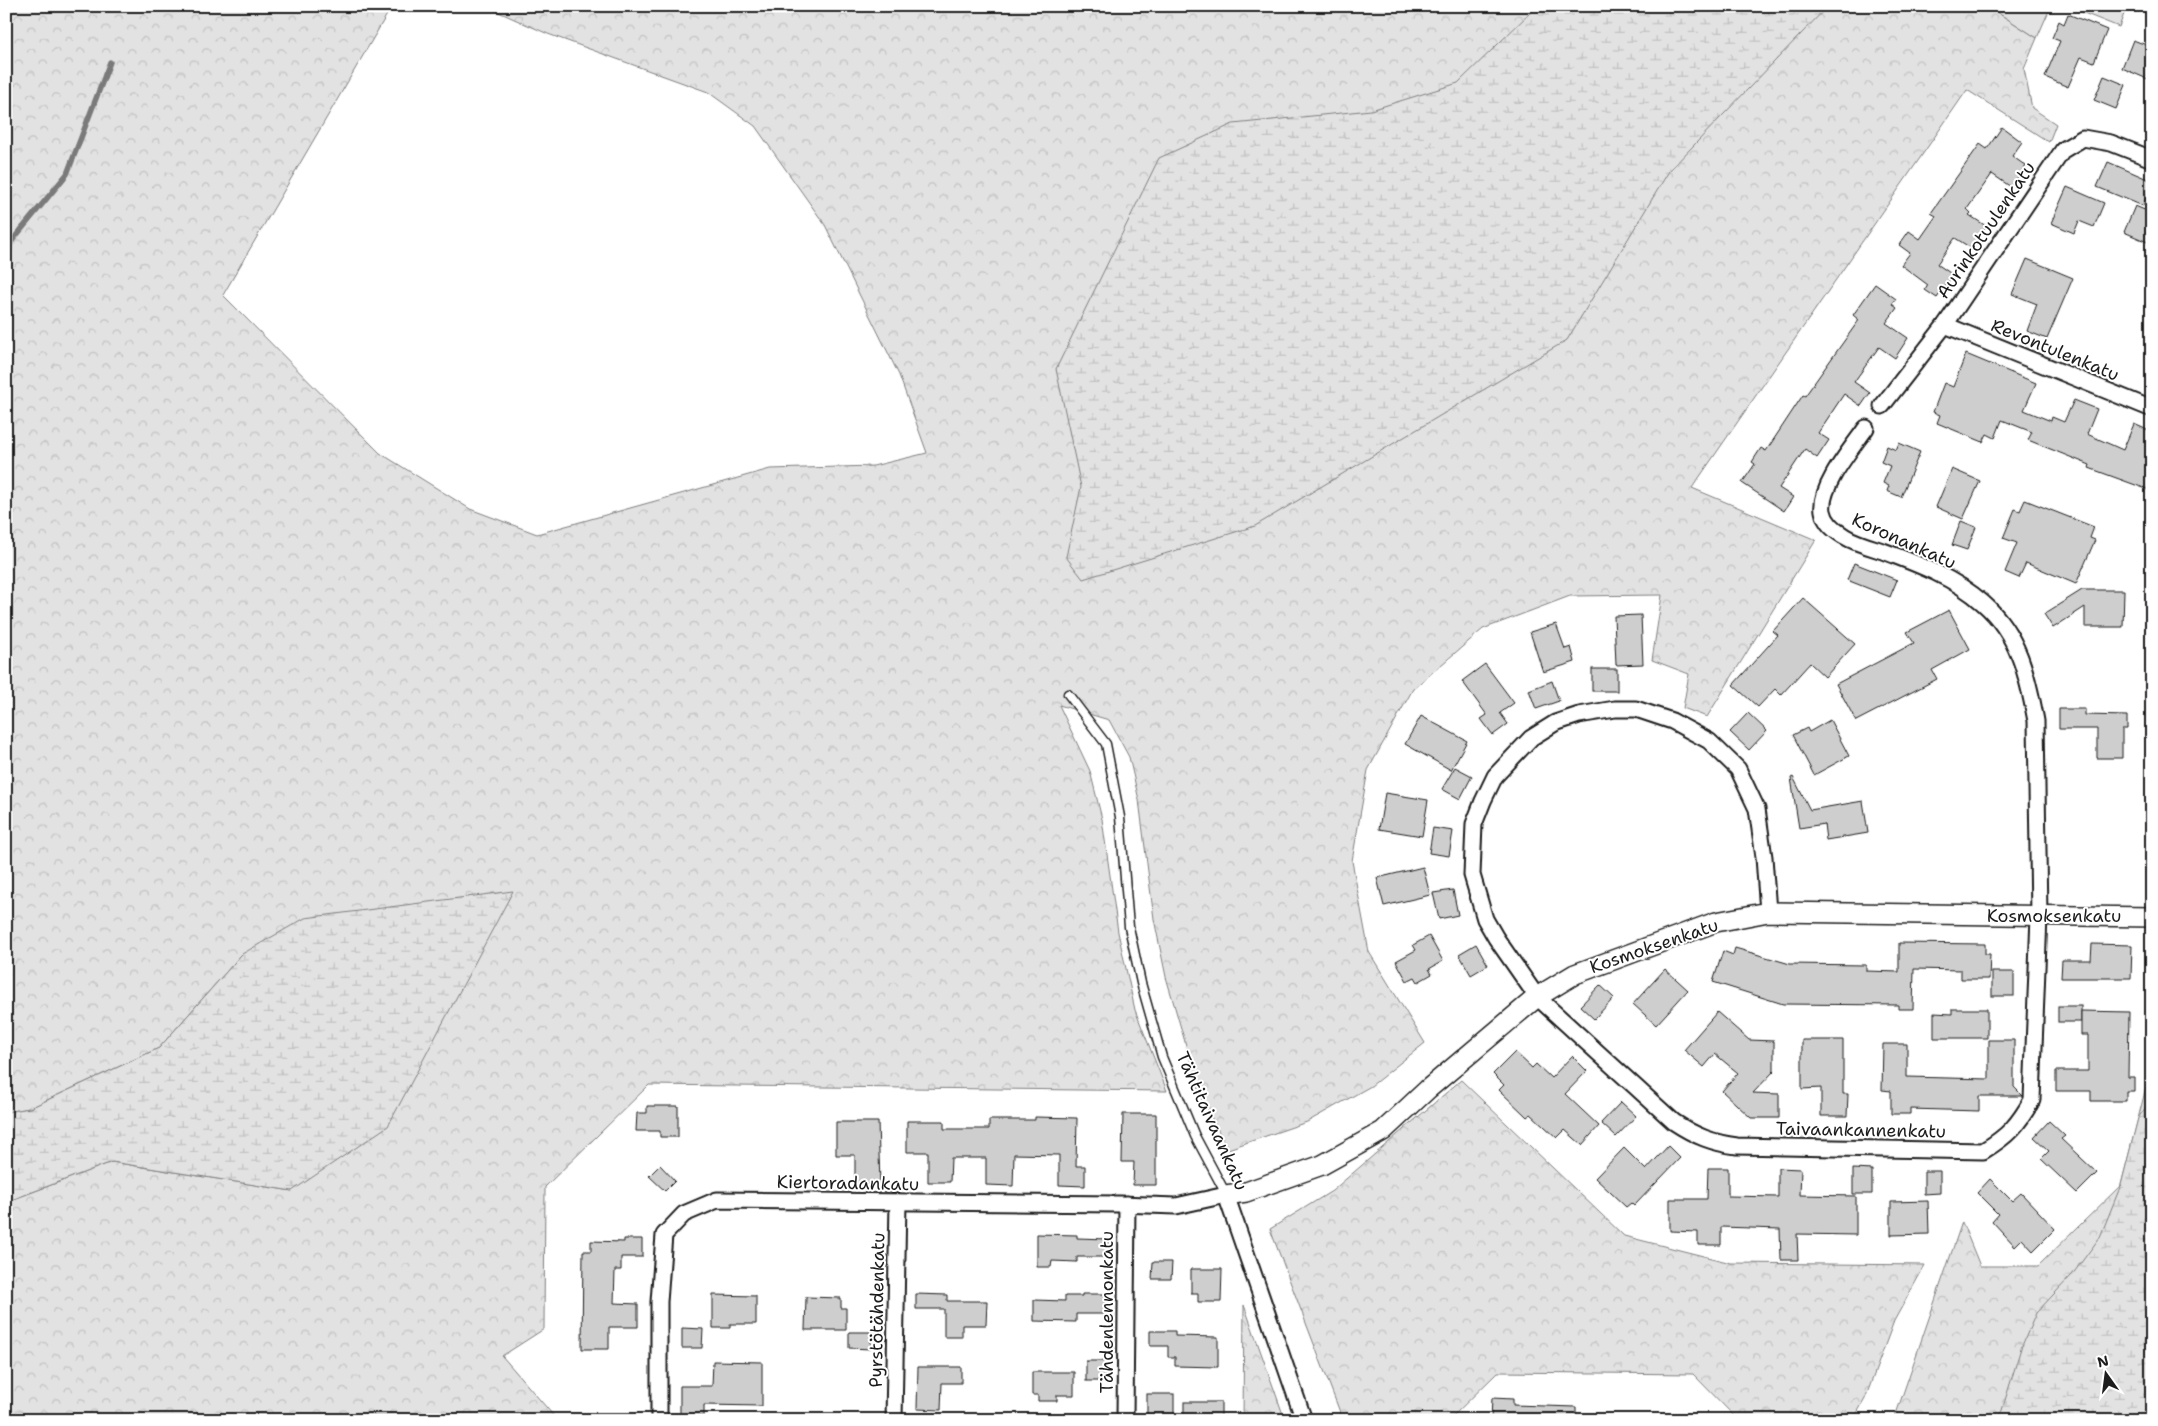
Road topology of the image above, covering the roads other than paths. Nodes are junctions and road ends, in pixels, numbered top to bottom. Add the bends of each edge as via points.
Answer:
1 (2152, 159) edge
2 (1945, 325) junction
3 (1882, 406) dead end
4 (2152, 409) edge
5 (1866, 428) dead end
6 (1068, 694) dead end
7 (1768, 912) junction
8 (2039, 916) junction
9 (2152, 917) edge
10 (1537, 997) junction
11 (1226, 1195) junction
12 (898, 1202) junction
13 (1126, 1204) junction
14 (659, 1420) edge
15 (894, 1420) edge
16 (1125, 1420) edge
17 (1304, 1420) edge

1 - 2 street, Aurinkotuulenkatu via 2111,143 2083,138 2063,150
2 - 3 street, Aurinkotuulenkatu
2 - 4 street, Revontulenkatu
5 - 8 street, Koronankatu via 1825,494 1823,511 1829,526 1846,538 1946,577 1984,603 2005,628 2022,659 2036,722
6 - 11 lane, Tähtitaivaankatu via 1106,744 1120,817 1129,928 1141,982 1162,1057 1195,1136
7 - 8 street, Kosmoksenkatu
7 - 10 street, Kosmoksenkatu via 1716,922 1652,944 1575,974
7 - 10 street, Taivaankannenkatu via 1757,809 1738,769 1708,742 1672,721 1636,709 1579,715 1555,723 1531,738 1494,776 1474,824 1472,875 1485,919
8 - 9 street, Kosmoksenkatu
8 - 10 street, Taivaankannenkatu via 2032,1100 2020,1122 2006,1137 1983,1150 1718,1144 1694,1135 1674,1122
10 - 11 street, Kosmoksenkatu via 1383,1131 1322,1165 1246,1192
11 - 13 street, Kiertoradankatu via 1176,1206
11 - 17 street, Tähtitaivaankatu
12 - 13 street, Kiertoradankatu
12 - 14 street, Kiertoradankatu via 717,1200 684,1214 664,1234 659,1302
12 - 15 street, Pyrstötähdenkatu
13 - 16 street, Tähdenlennonkatu

